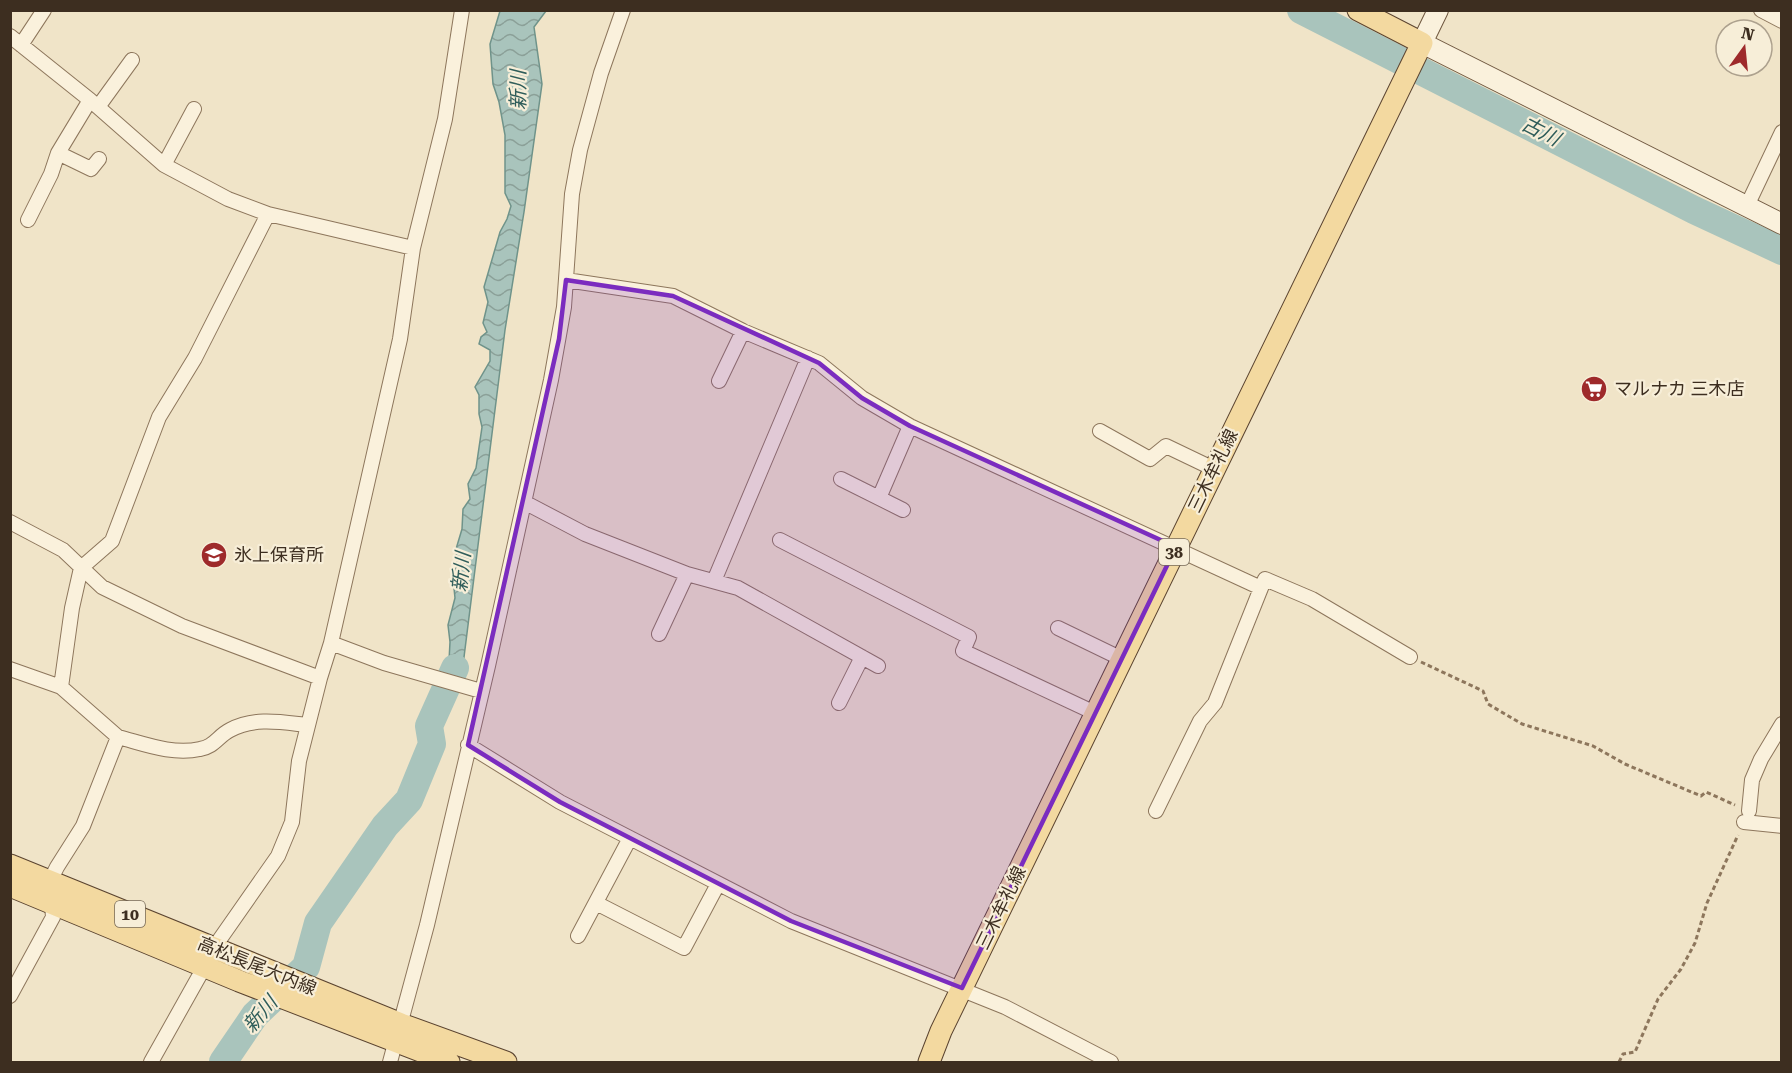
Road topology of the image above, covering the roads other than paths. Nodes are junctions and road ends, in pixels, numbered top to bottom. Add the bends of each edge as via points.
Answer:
1 (44, 10) edge
2 (462, 10) edge
3 (623, 10) edge
4 (1358, 10) edge
5 (1438, 10) edge
6 (1761, 10) edge
7 (1782, 21) edge
8 (16, 41) edge
9 (1422, 43) junction
10 (132, 60) dead end
11 (94, 104) junction
12 (194, 109) dead end
13 (1782, 132) edge
14 (58, 153) junction
15 (99, 159) dead end
16 (164, 165) junction
17 (1746, 208) junction
18 (268, 214) junction
19 (28, 220) dead end
20 (1782, 225) edge
21 (413, 248) junction
22 (566, 280) junction
23 (743, 331) junction
24 (808, 358) junction
25 (719, 381) dead end
26 (910, 426) junction
27 (1100, 431) dead end
28 (1214, 470) junction
29 (840, 480) dead end
30 (879, 498) junction
31 (524, 502) junction
32 (903, 510) dead end
33 (10, 522) edge
34 (780, 540) dead end
35 (1176, 547) junction
36 (81, 568) junction
37 (687, 574) junction
38 (714, 581) junction
39 (1261, 588) junction
40 (1058, 628) dead end
41 (659, 634) dead end
42 (331, 643) junction
43 (862, 657) junction
44 (1410, 657) road end
45 (1122, 658) junction
46 (878, 666) dead end
47 (10, 669) edge
48 (320, 678) junction
49 (61, 687) junction
50 (481, 691) junction
51 (839, 703) dead end
52 (1095, 713) junction
53 (1782, 724) edge
54 (307, 725) junction
55 (118, 736) junction
56 (468, 745) junction
57 (1156, 811) dead end
58 (1782, 826) edge
59 (630, 838) junction
60 (10, 865) edge
61 (50, 881) junction
62 (718, 884) junction
63 (10, 886) edge
64 (50, 903) junction
65 (596, 903) junction
66 (578, 936) dead end
67 (210, 958) junction
68 (962, 988) junction
69 (10, 996) edge
70 (330, 1006) junction
71 (396, 1043) edge
72 (151, 1062) edge
73 (449, 1062) edge
74 (506, 1062) edge
75 (928, 1062) edge
76 (1111, 1062) edge

1 - 8 street
2 - 21 street via 445,119
3 - 22 street via 580,150 572,194
4 - 9 main road
5 - 9 street
6 - 7 street
8 - 11 street
9 - 17 street
9 - 28 main road, 三木牟礼線 / 38
10 - 11 street
11 - 14 street
11 - 16 street
12 - 16 street
13 - 17 street
14 - 15 street via 91,169
14 - 19 street
16 - 18 street via 228,199
17 - 20 street
18 - 21 street
18 - 36 street via 195,358 159,417 112,540
21 - 42 street via 400,339
22 - 23 street via 673,296
22 - 31 street via 559,339
23 - 24 street
23 - 25 street
24 - 26 street via 862,398
24 - 38 street
26 - 30 street
26 - 35 street
27 - 28 street via 1150,459 1166,446
28 - 35 main road, 三木牟礼線 / 38
29 - 30 street
30 - 32 street
31 - 37 street via 585,534
31 - 50 street
33 - 36 street via 63,550
34 - 52 street via 969,637 963,651
35 - 39 street
35 - 45 main road, 三木牟礼線 / 38
36 - 48 street via 102,587 182,626
36 - 49 street
37 - 38 street
37 - 41 street
38 - 43 street via 738,588
39 - 44 street via 1265,579 1312,599
39 - 57 street via 1215,703 1200,721
40 - 45 street
42 - 48 street
42 - 50 street
43 - 46 street
43 - 51 street
45 - 52 main road, 三木牟礼線 / 38
47 - 49 street
48 - 54 street
49 - 55 street
50 - 56 street
52 - 68 main road, 三木牟礼線 / 38
53 - 58 street via 1752,780 1746,816
54 - 55 street via 249,721 228,731 211,747 198,750 168,750
54 - 67 street via 292,822 278,856
55 - 61 street via 83,826
56 - 59 street via 560,802
56 - 71 street
59 - 62 street
59 - 65 street
60 - 61 main road, 高松長尾大内線 / 10
61 - 64 street
61 - 67 main road, 高松長尾大内線 / 10
62 - 65 street via 684,948
62 - 68 street via 791,921
63 - 64 main road, 高松長尾大内線 / 10
64 - 67 main road, 高松長尾大内線 / 10
64 - 69 street via 53,917
65 - 66 street
67 - 70 main road, 高松長尾大内線 / 10 via 249,963
67 - 70 main road, 高松長尾大内線 / 10 via 239,981
67 - 72 street
68 - 75 main road, 三木牟礼線 / 38
68 - 76 street
70 - 71 main road, 高松長尾大内線 / 10
71 - 73 main road, 高松長尾大内線 / 10
71 - 74 main road, 高松長尾大内線 / 10

